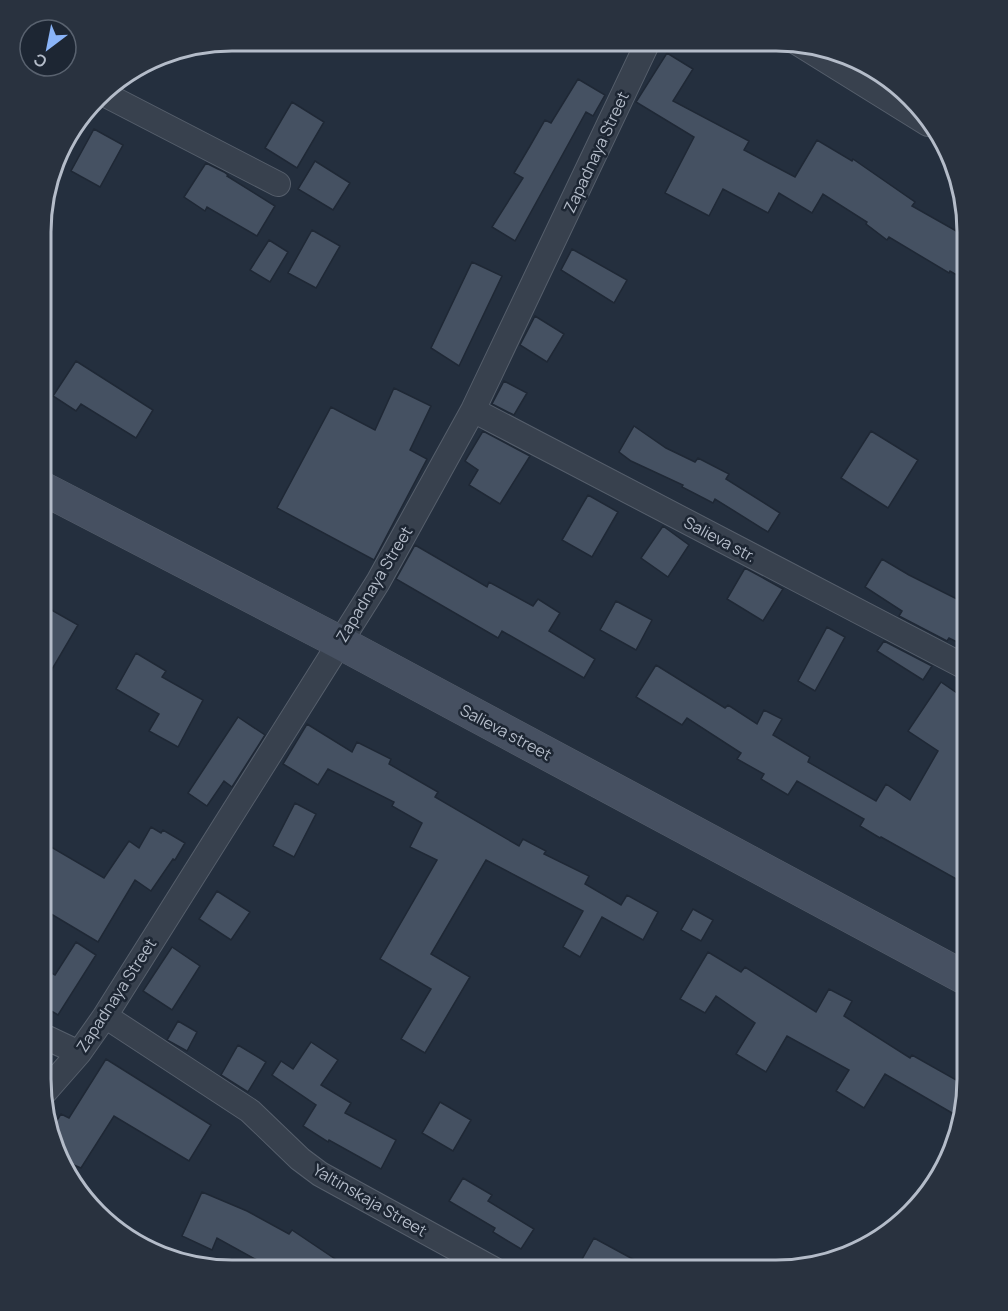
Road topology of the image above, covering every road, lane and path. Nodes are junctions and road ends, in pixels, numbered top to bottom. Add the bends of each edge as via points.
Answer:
1 (644, 51) edge
2 (819, 56) edge
3 (111, 98) edge
4 (913, 115) edge
5 (278, 184) dead end
6 (473, 410) junction
7 (51, 493) edge
8 (339, 642) junction
9 (957, 663) edge
10 (957, 974) edge
11 (105, 1016) junction
12 (51, 1040) edge
13 (79, 1053) junction
14 (51, 1084) edge
15 (477, 1260) edge

1 - 6 street, Zapadnaya Street
2 - 4 street
3 - 5 street
6 - 8 street, Zapadnaya Street via 378,582
6 - 9 street, Salieva str.
7 - 8 main road, Salieva street
8 - 10 main road, Salieva street
8 - 11 street, Zapadnaya Street
11 - 13 street, Zapadnaya Street
11 - 15 street, Yaltinskaja Street via 250,1111 320,1174
12 - 13 street
13 - 14 street, Zapadnaya Street

